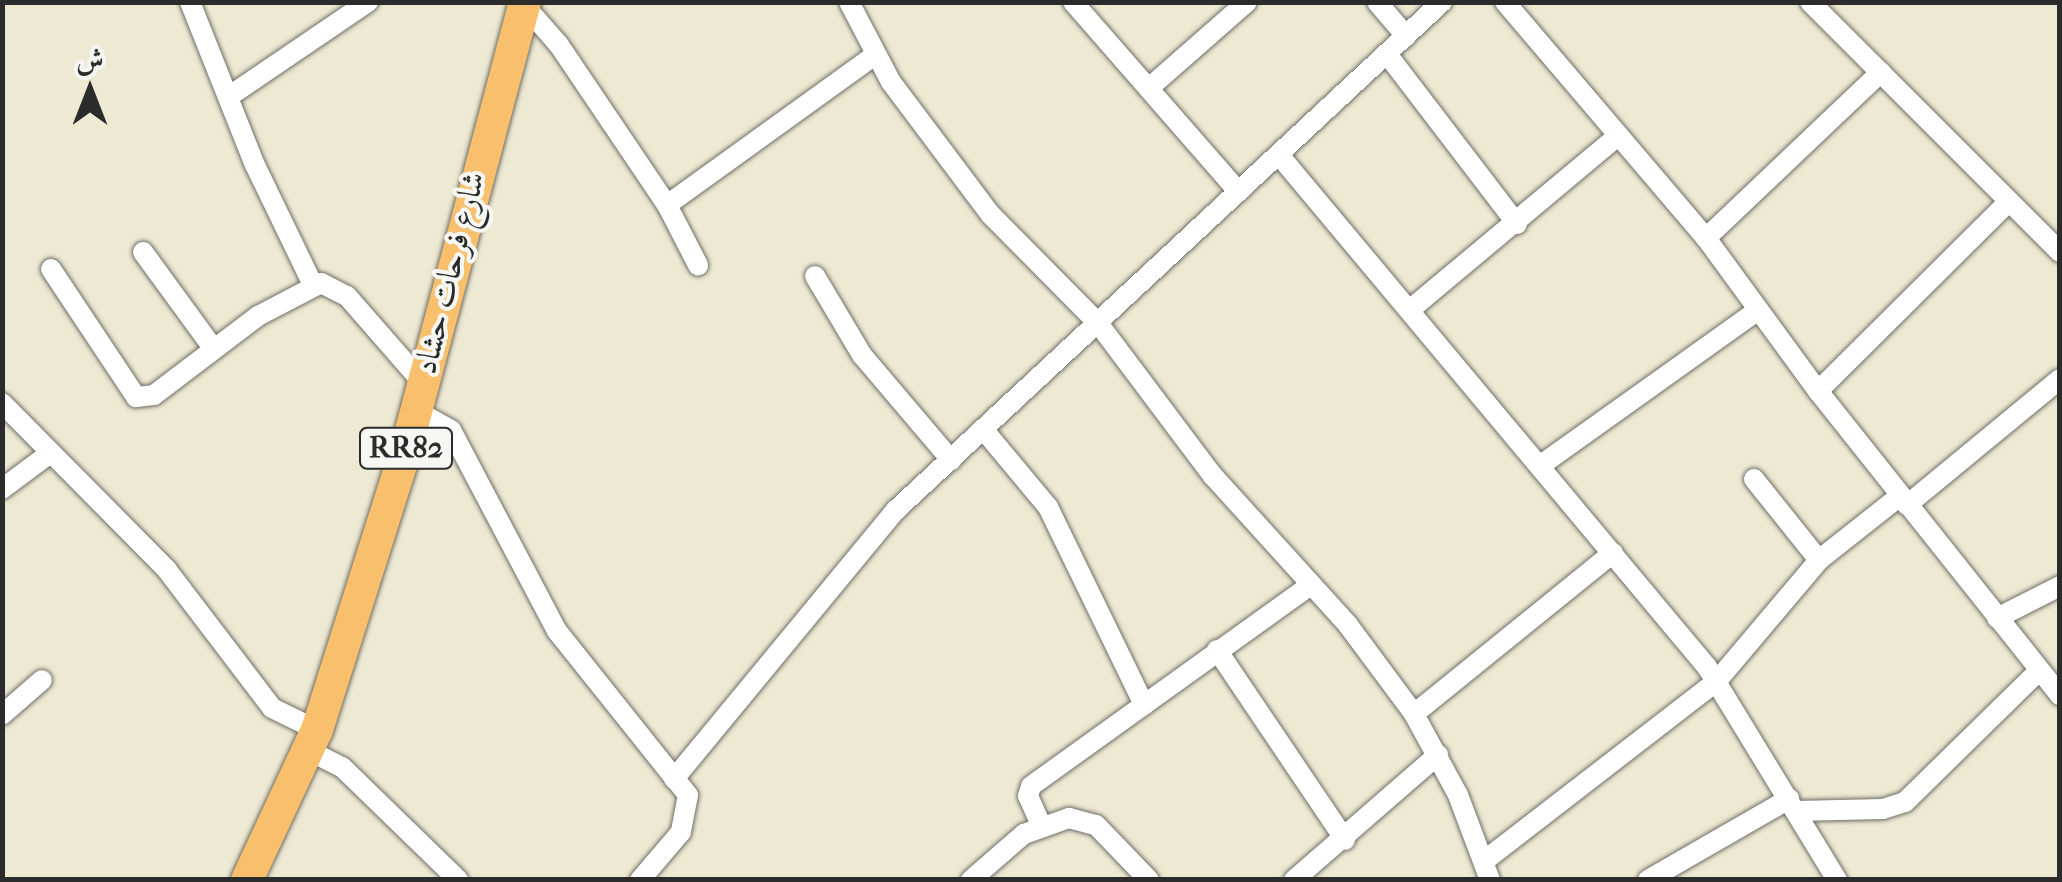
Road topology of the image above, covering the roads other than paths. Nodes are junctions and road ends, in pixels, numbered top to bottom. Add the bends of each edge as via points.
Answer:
1 (190, 2) edge
2 (368, 2) edge
3 (848, 2) edge
4 (1073, 2) edge
5 (1247, 2) edge
6 (1377, 2) edge
7 (1442, 2) edge
8 (1505, 2) edge
9 (1810, 2) edge
10 (524, 4) edge
11 (1406, 36) junction
12 (1387, 54) junction
13 (875, 55) junction
14 (1881, 72) junction
15 (1149, 88) junction
16 (231, 95) junction
17 (1618, 136) junction
18 (1279, 155) junction
19 (1239, 192) junction
20 (2009, 201) junction
21 (667, 205) junction
22 (1517, 224) junction
23 (1706, 238) junction
24 (143, 252) dead end
25 (2060, 252) edge
26 (698, 265) dead end
27 (51, 269) dead end
28 (815, 276) dead end
29 (313, 285) junction
30 (1412, 308) junction
31 (1758, 310) junction
32 (1098, 323) junction
33 (213, 348) junction
34 (2060, 379) edge
35 (1818, 391) junction
36 (419, 396) junction
37 (2, 403) edge
38 (984, 429) junction
39 (50, 454) junction
40 (951, 460) junction
41 (1541, 466) junction
42 (1754, 480) dead end
43 (2, 489) edge
44 (1904, 500) junction
45 (1613, 553) junction
46 (1820, 560) junction
47 (1311, 584) junction
48 (2060, 586) edge
49 (1997, 618) junction
50 (1217, 650) junction
51 (2040, 671) junction
52 (42, 680) dead end
53 (1716, 682) junction
54 (2060, 695) edge
55 (1144, 705) junction
56 (1414, 714) junction
57 (2, 715) edge
58 (313, 740) junction
59 (1438, 756) junction
60 (674, 779) junction
61 (1792, 805) junction
62 (1041, 825) junction
63 (1345, 840) junction
64 (1487, 870) edge
65 (652, 876) edge
66 (1299, 878) edge
67 (246, 880) edge
68 (458, 880) edge
69 (971, 880) edge
70 (1150, 880) edge
71 (1648, 880) edge
72 (1837, 880) edge

1 - 16 street
2 - 16 street
3 - 13 street
4 - 15 street
5 - 15 street
6 - 11 street
7 - 11 street
8 - 17 street
9 - 14 street
10 - 21 street via 559,44
10 - 36 main road, شارع فرحات حشاد / RR82
11 - 12 street
12 - 18 street
12 - 22 street
13 - 21 street
13 - 32 street via 991,214
14 - 20 street
14 - 23 street
15 - 19 street
16 - 29 street via 255,165
17 - 22 street
17 - 23 street
18 - 19 street
18 - 30 street
19 - 32 street
20 - 25 street
20 - 35 street
21 - 26 street
22 - 30 street
23 - 31 street
24 - 33 street
27 - 33 street via 136,397 154,395
28 - 40 street via 862,355
29 - 33 street
29 - 36 street via 334,284
30 - 41 street
31 - 35 street
31 - 41 street
32 - 38 street
32 - 47 street via 1213,476
34 - 44 street
35 - 44 street
36 - 58 main road, شارع فرحات حشاد / RR82
36 - 60 street via 452,430 557,631
37 - 39 street
38 - 40 street
38 - 55 street via 1048,507
39 - 43 street
39 - 58 street via 168,570 272,708
40 - 60 street via 896,510
41 - 45 street
42 - 46 street
44 - 46 street
44 - 49 street
45 - 53 street
45 - 56 street
46 - 53 street
47 - 50 street
47 - 56 street
48 - 49 street
49 - 51 street
50 - 55 street
50 - 63 street
51 - 54 street
51 - 61 street via 1904,802 1883,810
52 - 57 street
53 - 61 street
53 - 64 street
55 - 62 street via 1031,786 1028,796
56 - 59 street
58 - 67 main road, شارع فرحات حشاد / RR82
58 - 68 street
59 - 63 street
59 - 64 street
60 - 65 street via 688,795 682,832
61 - 71 street
61 - 72 street
62 - 69 street
62 - 70 street via 1069,818 1096,825
63 - 66 street

